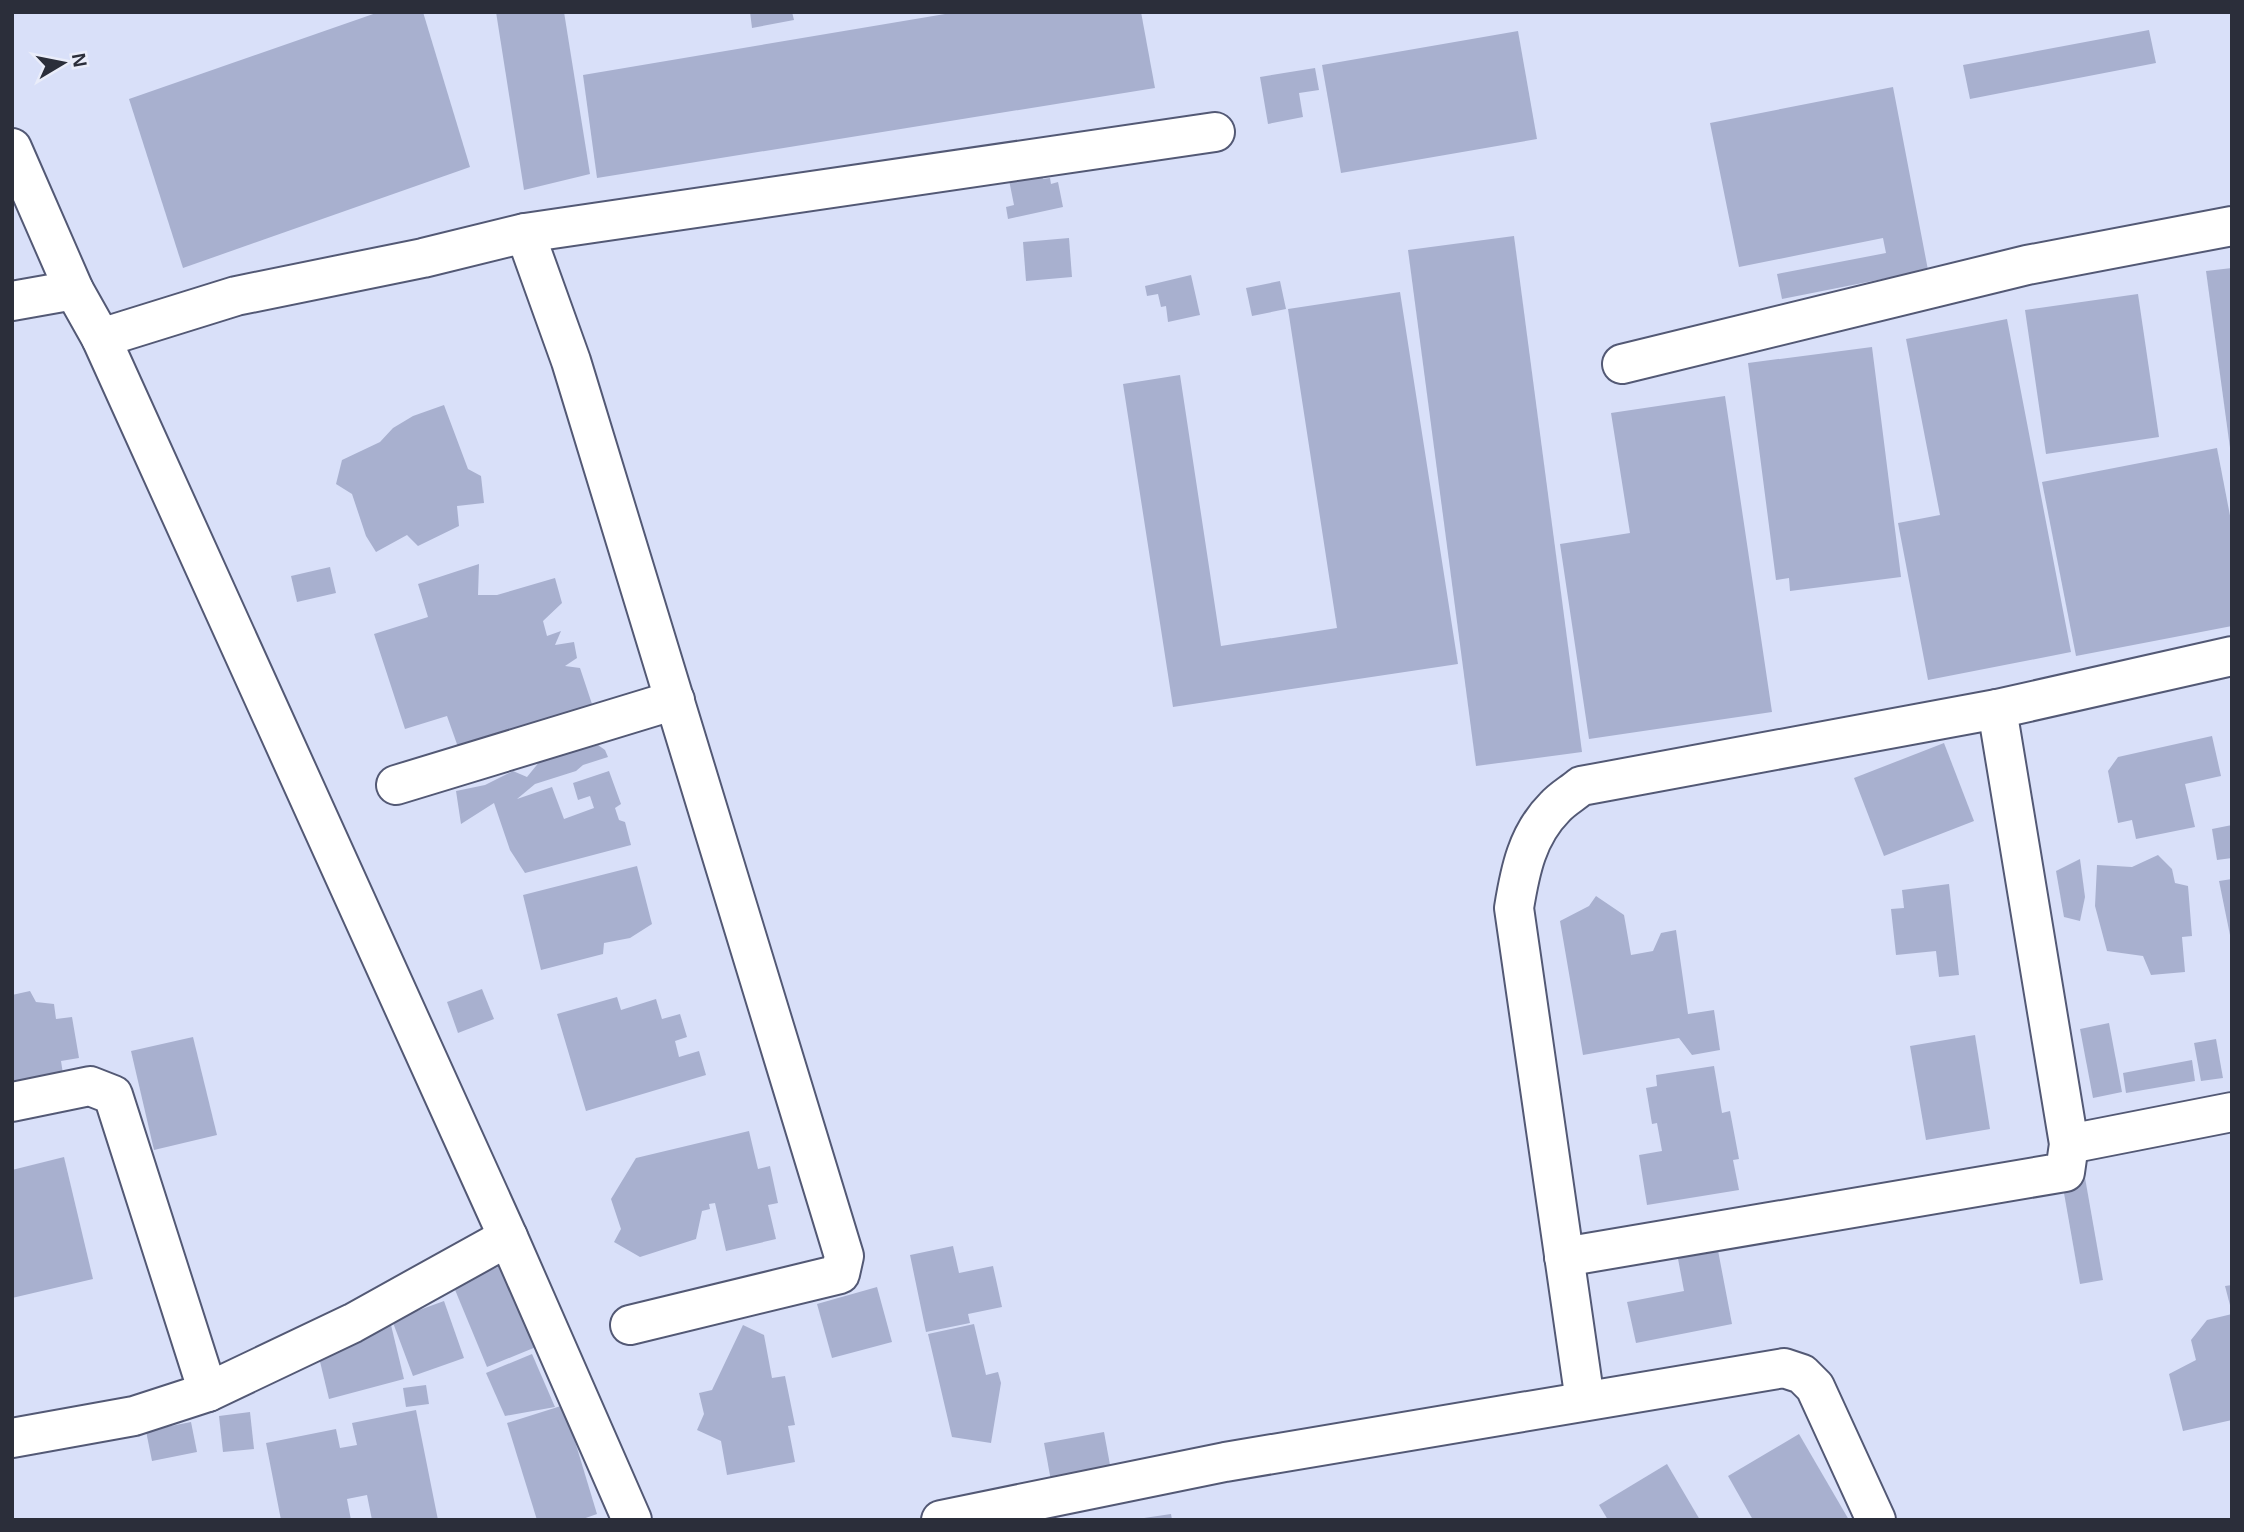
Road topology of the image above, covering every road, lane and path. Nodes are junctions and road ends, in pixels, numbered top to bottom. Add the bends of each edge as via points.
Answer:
1 (1215, 132) dead end
2 (12, 148) edge
3 (2232, 226) edge
4 (524, 233) junction
5 (74, 289) junction
6 (12, 301) edge
7 (101, 338) junction
8 (1622, 364) dead end
9 (2232, 656) edge
10 (675, 700) junction
11 (1997, 709) junction
12 (396, 785) dead end
13 (12, 1102) edge
14 (2232, 1112) edge
15 (2069, 1144) junction
16 (508, 1237) junction
17 (1564, 1258) junction
18 (630, 1325) dead end
19 (208, 1392) junction
20 (1585, 1401) junction
21 (12, 1438) edge
22 (632, 1520) edge
23 (941, 1520) edge
24 (1876, 1520) edge

1 - 4 street
2 - 5 street
3 - 8 street via 2027,265
4 - 7 street via 236,296
4 - 10 street via 571,361
5 - 6 street
5 - 7 street
7 - 16 street
9 - 11 street
10 - 12 street
10 - 18 street via 844,1256 840,1273
11 - 15 street
11 - 17 street via 1581,786 1555,807 1537,830 1521,864 1514,908
13 - 19 street via 90,1086 113,1095
14 - 15 street
15 - 17 street via 2065,1172
16 - 19 street via 353,1322
16 - 22 street
17 - 20 street
19 - 21 street via 134,1416
20 - 23 street via 1224,1462
20 - 24 street via 1767,1370 1784,1368 1802,1374 1815,1387

